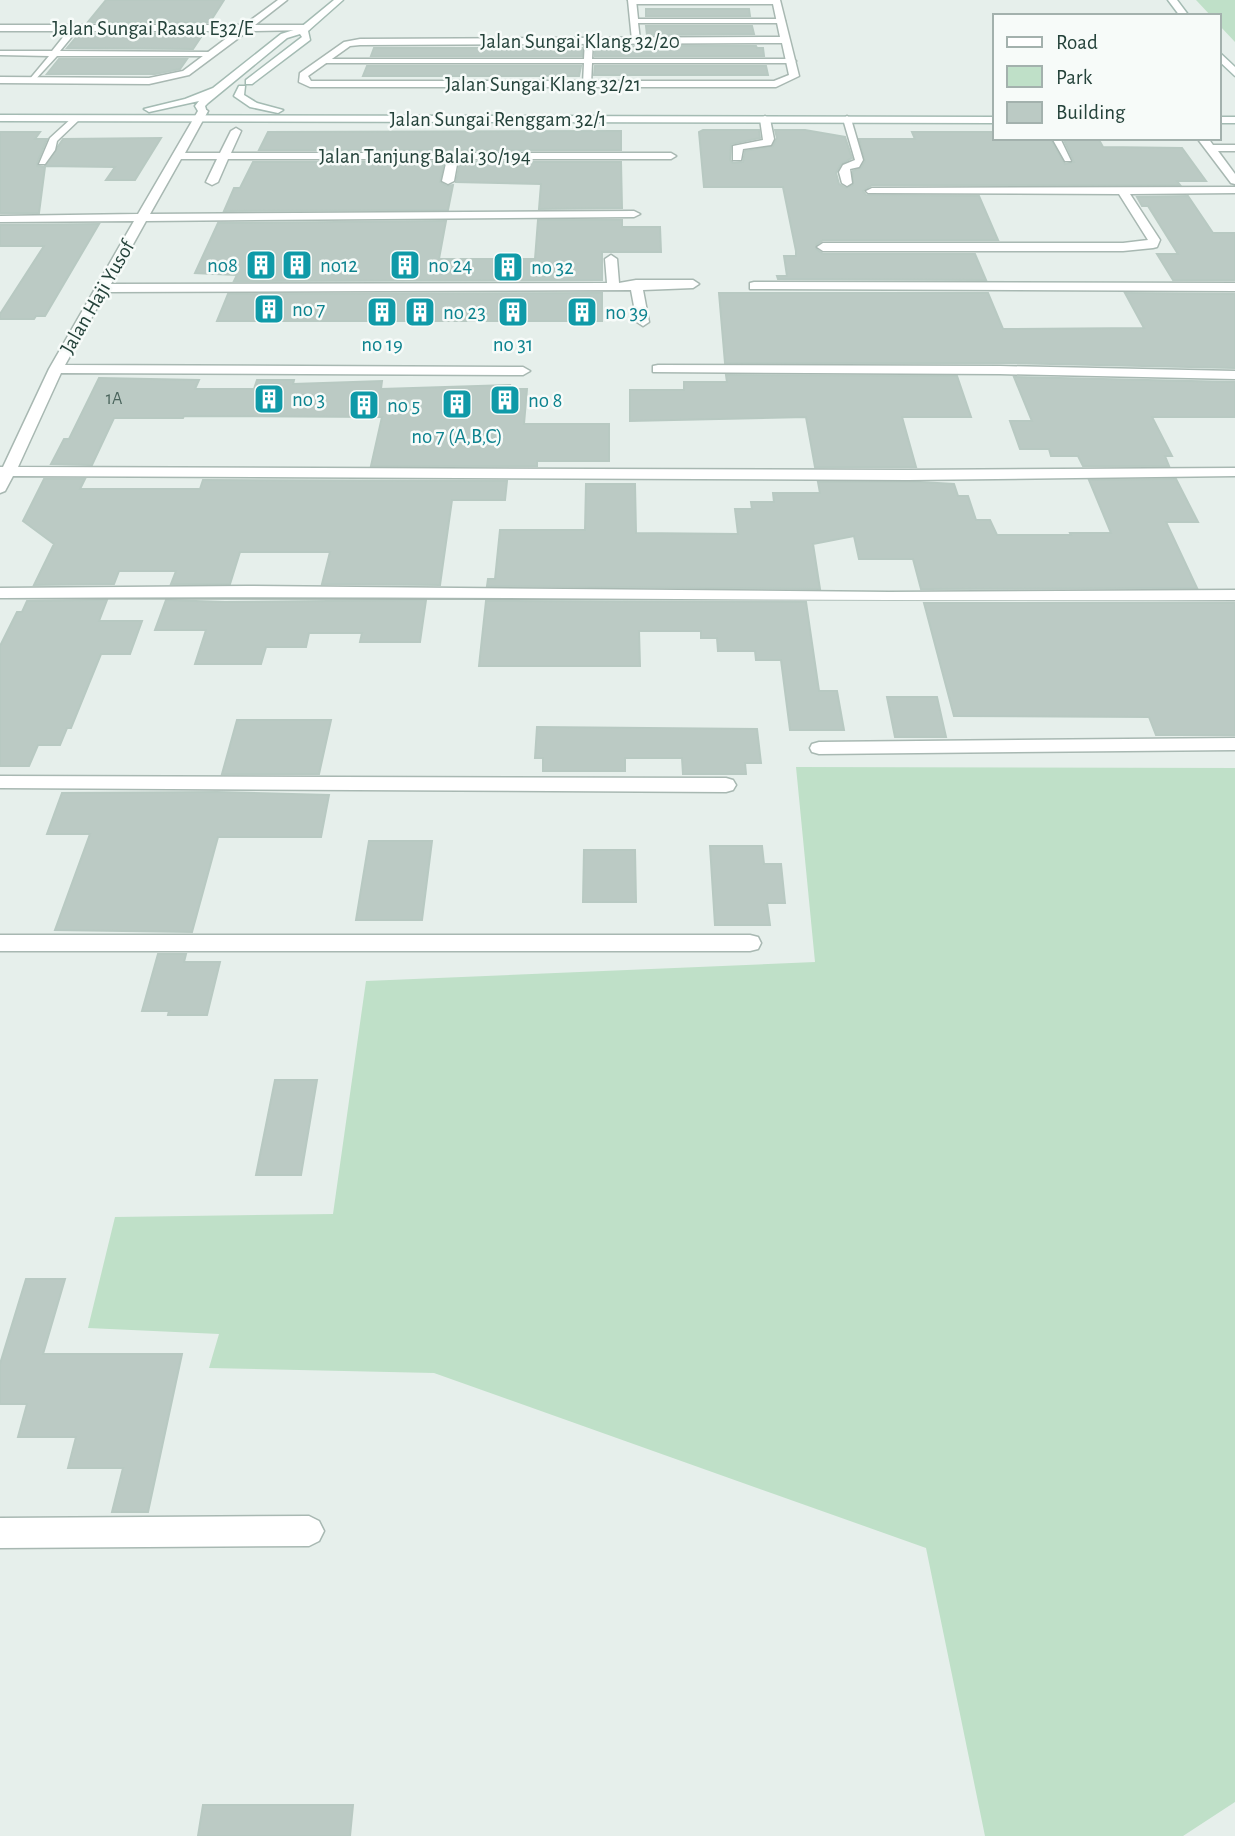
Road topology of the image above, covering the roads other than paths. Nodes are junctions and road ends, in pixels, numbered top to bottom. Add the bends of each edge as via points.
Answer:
1 (283, 0) edge
2 (339, 0) edge
3 (1172, 0) edge
4 (632, 1) edge
5 (776, 1) edge
6 (1183, 14) edge
7 (633, 20) junction
8 (781, 20) junction
9 (0, 28) edge
10 (75, 28) junction
11 (246, 29) junction
12 (304, 29) junction
13 (589, 40) junction
14 (636, 40) junction
15 (786, 40) junction
16 (0, 53) edge
17 (55, 53) junction
18 (212, 54) junction
19 (1221, 57) edge
20 (323, 61) junction
21 (588, 61) junction
22 (792, 61) junction
23 (1235, 73) edge
24 (0, 80) edge
25 (33, 80) junction
26 (587, 84) junction
27 (221, 87) junction
28 (242, 88) junction
29 (231, 97) dead end
30 (220, 105) dead end
31 (0, 110) edge
32 (130, 111) junction
33 (287, 111) junction
34 (993, 111) edge
35 (801, 114) junction
36 (201, 115) junction
37 (0, 118) edge
38 (76, 119) junction
39 (144, 119) junction
40 (421, 119) junction
41 (765, 119) junction
42 (847, 119) junction
43 (993, 120) edge
44 (236, 131) dead end
45 (191, 135) junction
46 (1057, 140) edge
47 (1205, 143) edge
48 (1235, 148) edge
49 (224, 155) junction
50 (178, 156) junction
51 (453, 156) junction
52 (671, 156) dead end
53 (737, 158) dead end
54 (1068, 159) dead end
55 (42, 162) dead end
56 (1229, 166) edge
57 (448, 181) dead end
58 (1235, 181) edge
59 (212, 182) dead end
60 (846, 183) dead end
61 (1235, 190) edge
62 (872, 191) dead end
63 (1123, 191) junction
64 (634, 214) dead end
65 (144, 217) junction
66 (0, 219) edge
67 (823, 247) dead end
68 (611, 259) dead end
69 (636, 284) junction
70 (693, 284) dead end
71 (754, 286) dead end
72 (613, 287) junction
73 (1235, 287) edge
74 (102, 288) junction
75 (643, 322) dead end
76 (56, 369) junction
77 (658, 369) dead end
78 (523, 370) dead end
79 (1235, 375) edge
80 (5, 471) edge
81 (1235, 472) edge
82 (0, 488) edge
83 (0, 593) edge
84 (1235, 595) edge
85 (1235, 744) edge
86 (819, 748) dead end
87 (0, 782) edge
88 (726, 785) dead end
89 (0, 943) edge
90 (750, 943) dead end
91 (309, 1531) dead end
92 (0, 1533) edge

1 - 11 street
2 - 12 street
3 - 6 street
4 - 5 street
4 - 7 lane
5 - 8 street
7 - 8 lane
7 - 14 lane
8 - 15 street
9 - 10 street, Jalan Sungai Rasau E32/E
10 - 11 street, Jalan Sungai Rasau E32/E
10 - 17 lane
11 - 12 street, Jalan Sungai Rasau E32/E
11 - 18 street
12 - 27 street via 284,36
12 - 28 street via 307,37
13 - 14 street, Jalan Sungai Klang 32/20
13 - 20 street, Jalan Sungai Klang 32/20 via 373,41 347,44
13 - 21 lane
14 - 15 street, Jalan Sungai Klang 32/20
15 - 22 street
16 - 17 lane
17 - 18 lane
17 - 25 lane
18 - 25 street via 186,73 149,81
19 - 23 street
20 - 21 lane
20 - 26 street, Jalan Sungai Klang 32/21 via 303,75 303,82
21 - 22 lane
21 - 26 lane
22 - 26 street, Jalan Sungai Klang 32/21 via 794,76 776,83
24 - 25 street
27 - 32 street via 188,102
27 - 36 street via 200,106
28 - 29 street
28 - 33 street via 239,96 246,101
30 - 36 street, Jalan Sungai Renggam 32/1
31 - 32 street, Jalan Sungai Renggam 32/1
32 - 36 street, Jalan Sungai Renggam 32/1
33 - 35 street, Jalan Sungai Renggam 32/1
33 - 36 street, Jalan Sungai Renggam 32/1
34 - 35 street, Jalan Sungai Renggam 32/1
35 - 41 street, Jalan Sungai Renggam 32/1
35 - 42 street, Jalan Sungai Renggam 32/1
36 - 39 street, Jalan Sungai Renggam 32/1
36 - 40 street, Jalan Sungai Renggam 32/1
36 - 45 street, Jalan Haji Yusof
37 - 38 street, Jalan Sungai Renggam 32/1
38 - 39 street, Jalan Sungai Renggam 32/1
38 - 55 lane via 53,140
39 - 45 street
40 - 41 street, Jalan Sungai Renggam 32/1
40 - 45 street via 239,123
41 - 53 street via 767,143 740,146
42 - 43 street, Jalan Sungai Renggam 32/1
42 - 60 lane via 859,160 846,167
44 - 49 street
45 - 50 street, Jalan Haji Yusof
46 - 54 lane
47 - 48 street
47 - 56 street
49 - 50 street, Jalan Tanjung Balai 30/194
49 - 51 street, Jalan Tanjung Balai 30/194
49 - 59 street
50 - 65 street, Jalan Haji Yusof
51 - 52 street, Jalan Tanjung Balai 30/194
51 - 57 street
56 - 58 street
61 - 63 street
62 - 63 street
63 - 67 street via 1153,244
64 - 65 street
65 - 66 street
65 - 74 street, Jalan Haji Yusof
68 - 72 street
69 - 70 street
69 - 72 street
69 - 75 street
71 - 73 street
72 - 74 street
74 - 76 street, Jalan Haji Yusof
76 - 78 street
76 - 80 street, Jalan Haji Yusof
77 - 79 street
80 - 81 street
80 - 82 street, Jalan Haji Yusof
83 - 84 street
85 - 86 street
87 - 88 street
89 - 90 street
91 - 92 street

